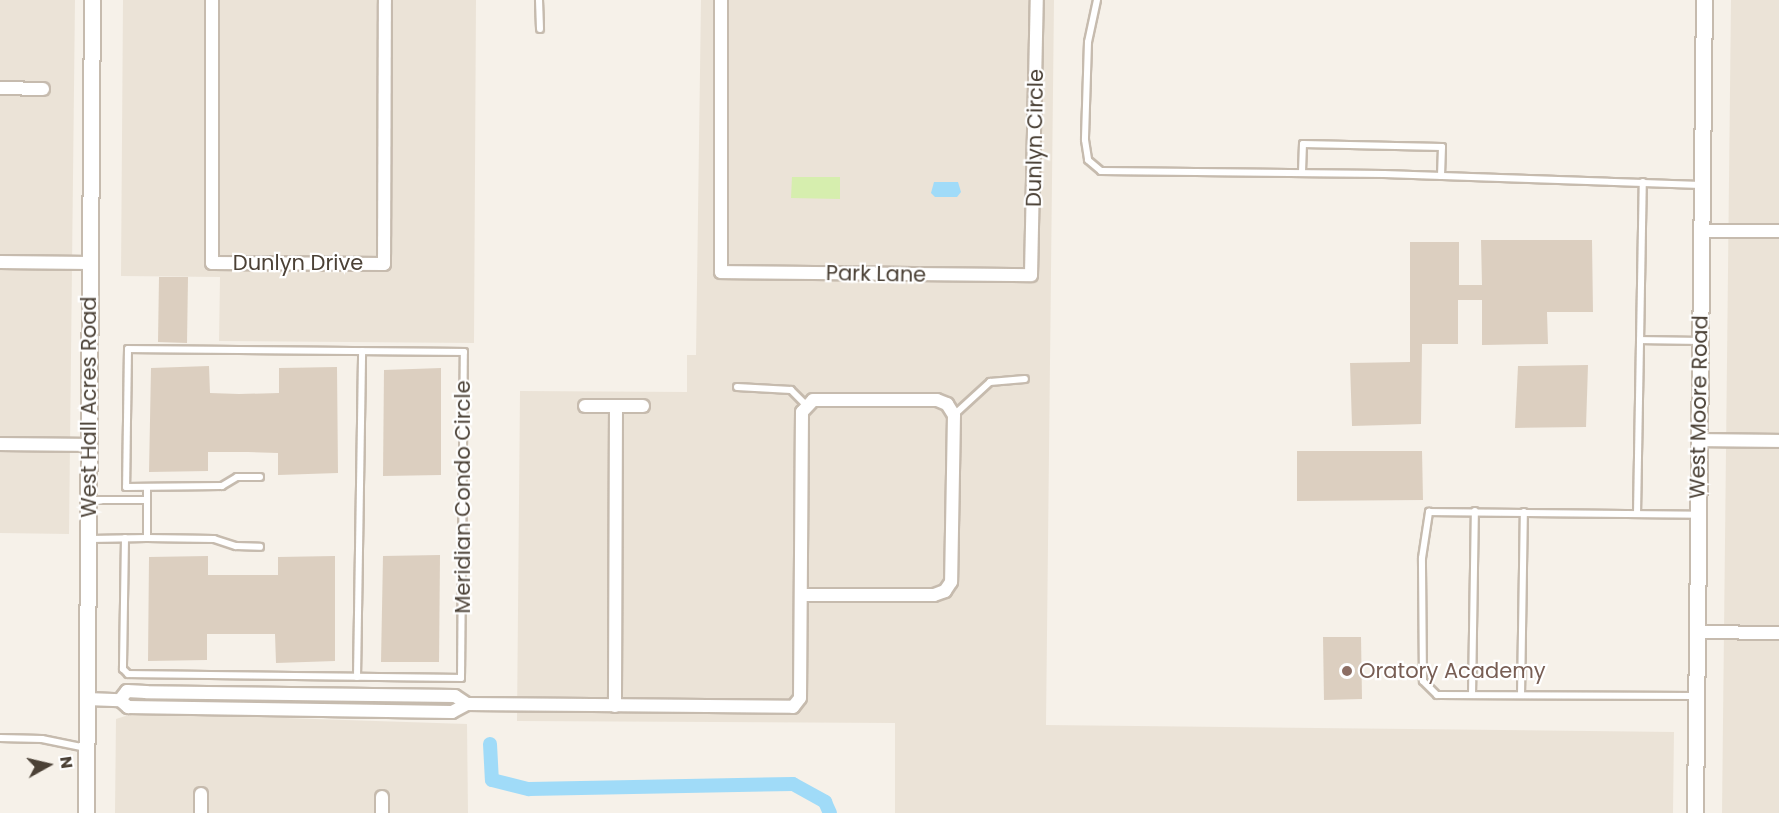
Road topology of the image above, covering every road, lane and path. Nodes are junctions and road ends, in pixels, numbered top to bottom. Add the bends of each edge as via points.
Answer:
1 (93, 0) edge
2 (212, 0) edge
3 (385, 0) edge
4 (539, 0) edge
5 (721, 0) edge
6 (1037, 0) edge
7 (1097, 0) edge
8 (1704, 0) edge
9 (540, 29) dead end
10 (0, 88) edge
11 (43, 89) dead end
12 (1302, 172) junction
13 (1441, 176) junction
14 (1643, 182) junction
15 (1702, 185) junction
16 (1701, 231) junction
17 (1779, 231) edge
18 (0, 262) edge
19 (90, 263) junction
20 (1031, 275) joint
21 (1640, 340) junction
22 (1700, 341) junction
23 (362, 351) junction
24 (1025, 379) dead end
25 (737, 387) dead end
26 (585, 405) dead end
27 (806, 405) junction
28 (616, 406) junction
29 (643, 406) dead end
30 (954, 415) junction
31 (1699, 440) junction
32 (1779, 441) edge
33 (0, 444) edge
34 (89, 445) junction
35 (260, 477) dead end
36 (147, 488) junction
37 (88, 500) junction
38 (147, 500) junction
39 (1475, 511) junction
40 (1524, 512) junction
41 (1637, 514) junction
42 (1698, 515) junction
43 (125, 538) junction
44 (147, 538) junction
45 (88, 539) junction
46 (260, 547) dead end
47 (801, 595) junction
48 (1697, 632) junction
49 (1779, 633) edge
50 (357, 677) junction
51 (146, 692) junction
52 (282, 694) junction
53 (1472, 695) junction
54 (1521, 695) junction
55 (1696, 696) junction
56 (87, 699) junction
57 (120, 700) junction
58 (467, 704) junction
59 (615, 706) junction
60 (146, 707) junction
61 (281, 708) junction
62 (0, 738) edge
63 (86, 748) junction
64 (201, 794) dead end
65 (382, 797) dead end
66 (86, 813) edge
67 (201, 813) edge
68 (382, 813) edge
69 (1695, 813) edge

1 - 19 street, West Hall Acres Road
2 - 3 street, Dunlyn Drive via 212,263 384,264
4 - 9 lane
5 - 20 street, Park Lane via 721,272
6 - 20 street, Dunlyn Circle
7 - 12 lane via 1088,42 1088,160 1101,171
8 - 15 street, West Moore Road
10 - 11 street
12 - 13 lane
12 - 13 lane via 1303,144 1430,146 1442,147
13 - 14 lane
14 - 15 lane
14 - 21 lane
15 - 16 street, West Moore Road
16 - 17 street
16 - 22 street, West Moore Road
18 - 19 street
19 - 34 street, West Hall Acres Road
21 - 22 lane
21 - 41 lane
22 - 31 street, West Moore Road
23 - 36 lane, Meridian Condo Circle via 128,349 126,487
23 - 50 lane
23 - 50 lane, Meridian Condo Circle via 464,352 461,678
24 - 30 lane via 990,382
25 - 27 lane via 791,390
26 - 28 street
27 - 30 street via 813,400 937,400 947,404
27 - 47 street via 802,412
28 - 29 street
28 - 59 street
30 - 47 street via 951,582 945,591 934,595
31 - 32 street
31 - 42 street, West Moore Road
33 - 34 street
34 - 37 street, West Hall Acres Road
35 - 36 lane via 237,477 222,486
36 - 38 lane
37 - 38 lane
37 - 45 street, West Hall Acres Road
38 - 44 lane
39 - 40 lane
39 - 53 lane
39 - 53 lane via 1429,512 1422,558 1423,681 1437,695
40 - 41 lane
40 - 54 lane
41 - 42 lane
42 - 48 street, West Moore Road
43 - 44 lane
43 - 45 lane
43 - 50 lane, Meridian Condo Circle via 123,669 128,674
44 - 46 lane via 214,539 236,546
45 - 56 street, West Hall Acres Road
47 - 59 street via 800,698 793,707
48 - 49 street
48 - 55 street, West Moore Road
51 - 52 street
51 - 57 street via 127,692
51 - 60 street
52 - 58 street via 455,696
52 - 61 street
53 - 54 lane
54 - 55 lane
55 - 69 street, West Moore Road
56 - 57 street
56 - 63 street, West Hall Acres Road
57 - 60 street via 128,707
58 - 59 street
58 - 61 street via 453,712
60 - 61 street
62 - 63 lane
63 - 66 street, West Hall Acres Road
64 - 67 street
65 - 68 street

